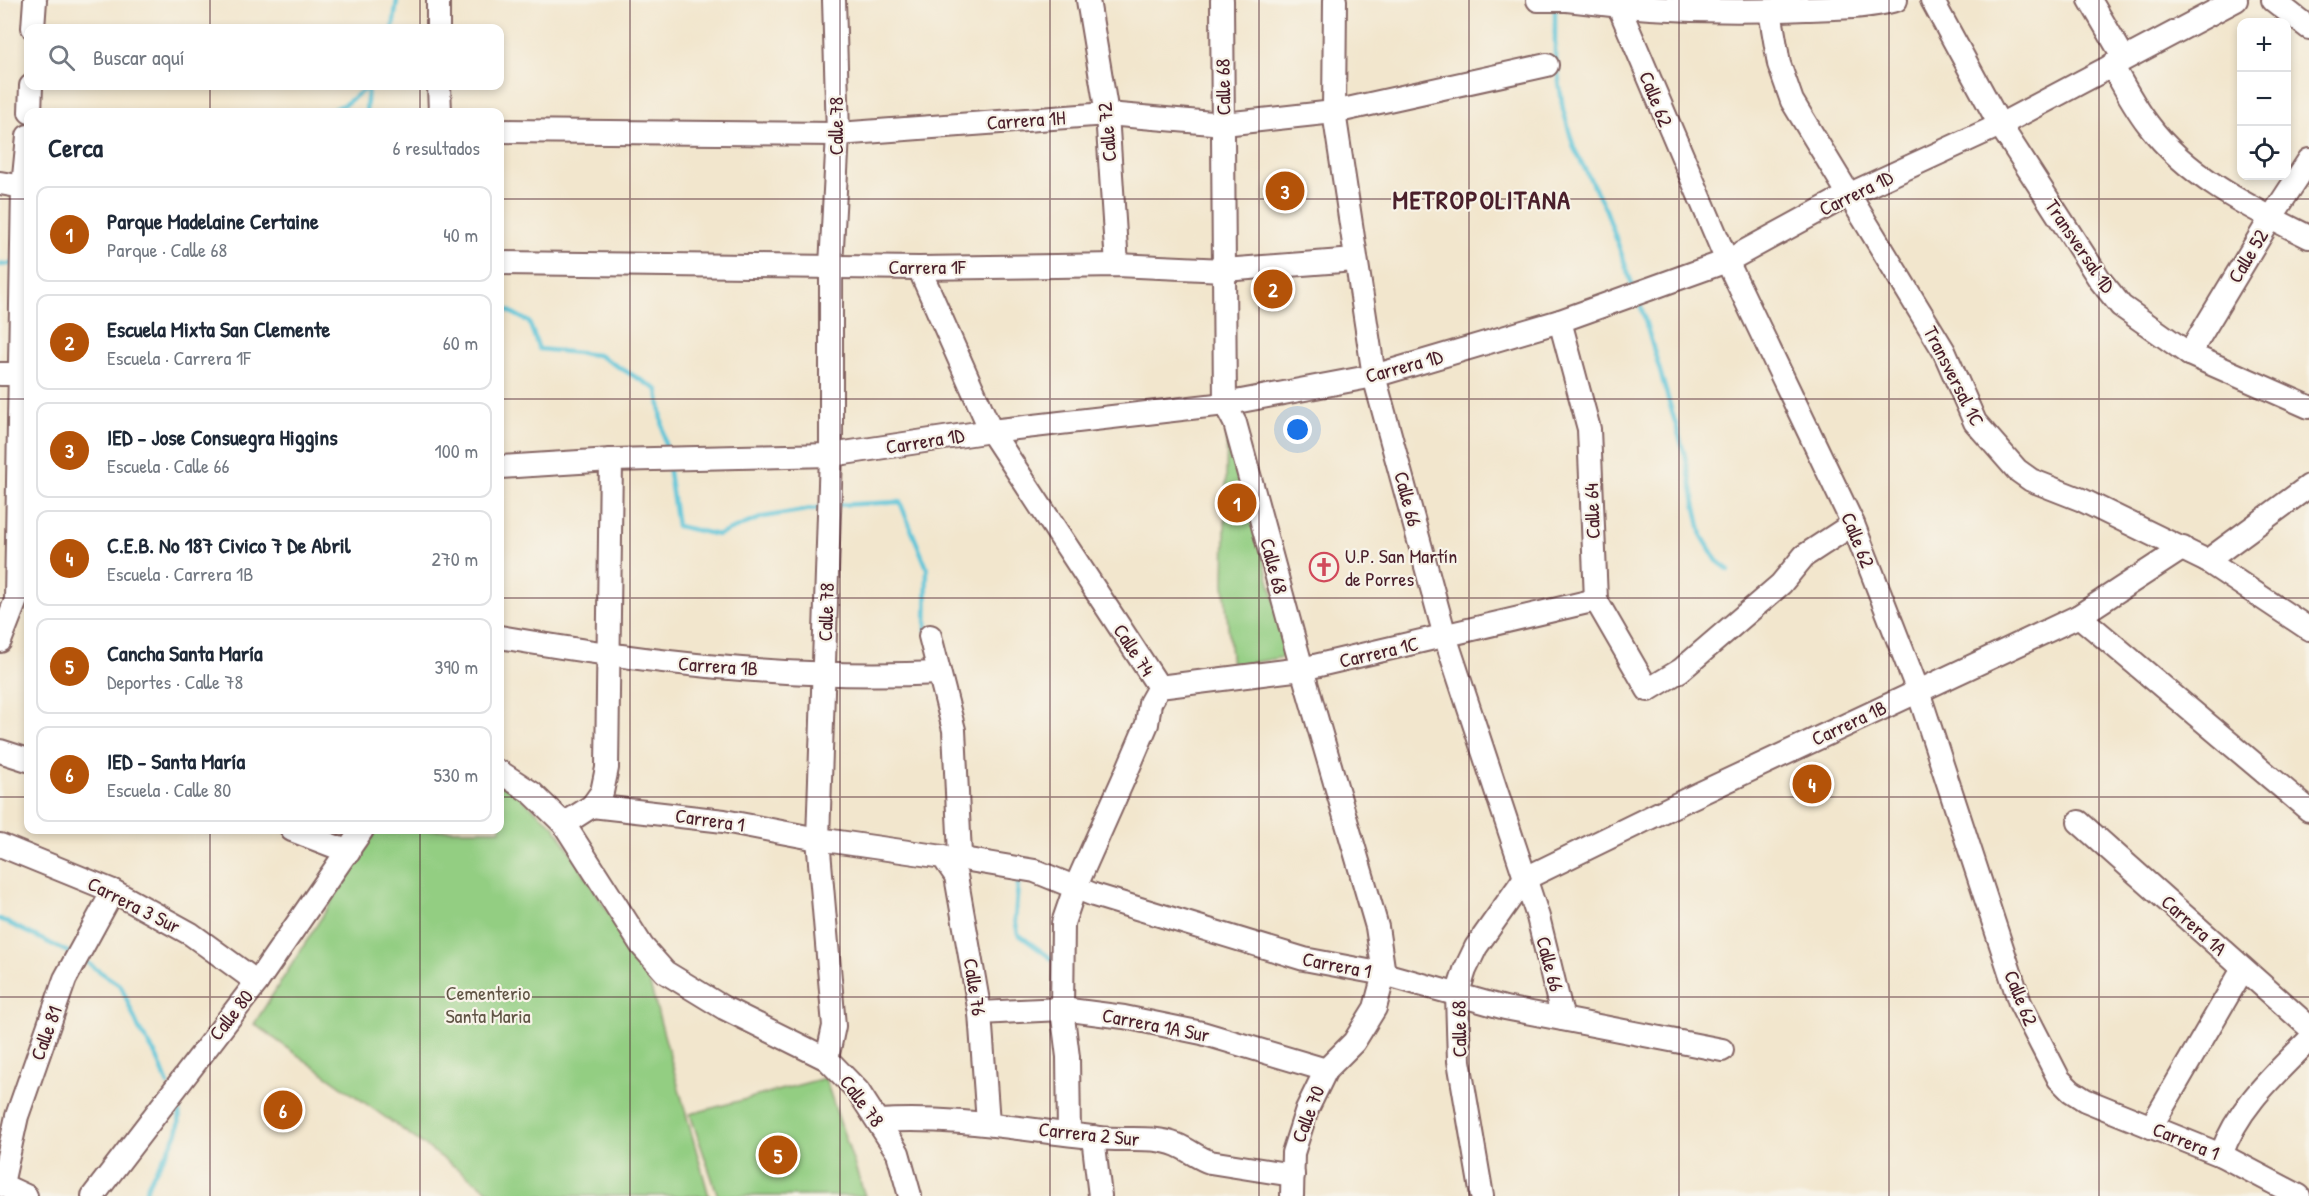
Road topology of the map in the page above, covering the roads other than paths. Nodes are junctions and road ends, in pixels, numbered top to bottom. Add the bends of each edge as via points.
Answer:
1 (35, 0) edge
2 (438, 0) edge
3 (834, 0) edge
4 (1088, 0) edge
5 (1222, 0) edge
6 (1335, 0) edge
7 (1538, 0) edge
8 (1546, 0) edge
9 (1568, 0) edge
10 (1896, 0) edge
11 (1932, 0) edge
12 (2090, 0) edge
13 (2273, 0) edge
14 (1562, 1) edge
15 (2228, 2) edge
16 (1617, 3) edge
17 (1770, 11) junction
18 (33, 24) edge
19 (438, 24) edge
20 (2309, 28) edge
21 (2118, 62) junction
22 (1547, 64) dead end
23 (31, 90) edge
24 (439, 90) edge
25 (30, 108) edge
26 (440, 108) edge
27 (1334, 112) junction
28 (1107, 114) junction
29 (1224, 124) junction
30 (2000, 125) junction
31 (504, 131) edge
32 (838, 134) junction
33 (2309, 160) edge
34 (24, 177) edge
35 (0, 183) edge
36 (23, 187) junction
37 (1848, 195) junction
38 (2271, 218) junction
39 (2309, 237) edge
40 (1355, 260) junction
41 (1726, 261) junction
42 (504, 263) edge
43 (831, 266) junction
44 (1118, 266) junction
45 (919, 268) junction
46 (24, 269) edge
47 (1224, 270) junction
48 (1560, 321) junction
49 (2189, 354) junction
50 (16, 374) edge
51 (1374, 376) junction
52 (2308, 403) edge
53 (1225, 404) junction
54 (991, 431) junction
55 (831, 455) junction
56 (611, 460) junction
57 (504, 467) edge
58 (2309, 486) edge
59 (16, 488) edge
60 (1853, 524) junction
61 (2183, 548) junction
62 (2207, 561) junction
63 (22, 600) edge
64 (1596, 600) junction
65 (2079, 616) junction
66 (2309, 629) edge
67 (930, 636) dead end
68 (1445, 636) junction
69 (504, 638) edge
70 (0, 641) edge
71 (610, 656) junction
72 (1302, 669) junction
73 (824, 673) junction
74 (933, 673) junction
75 (1159, 687) junction
76 (1918, 691) junction
77 (0, 751) edge
78 (24, 759) edge
79 (504, 775) edge
80 (592, 806) junction
81 (2309, 810) edge
82 (2079, 822) dead end
83 (564, 824) junction
84 (302, 834) edge
85 (359, 834) edge
86 (818, 839) junction
87 (0, 845) edge
88 (348, 852) junction
89 (951, 856) junction
90 (1524, 879) junction
91 (1074, 888) junction
92 (113, 891) junction
93 (2243, 969) junction
94 (1384, 974) junction
95 (257, 982) junction
96 (1457, 995) junction
97 (1062, 1009) junction
98 (980, 1012) junction
99 (1563, 1019) junction
100 (2309, 1027) edge
101 (2309, 1040) edge
102 (1722, 1050) dead end
103 (827, 1059) junction
104 (1326, 1070) junction
105 (2071, 1091) joint
106 (879, 1121) junction
107 (988, 1122) junction
108 (2151, 1127) junction
109 (1069, 1133) junction
110 (1093, 1137) junction
111 (2221, 1155) junction
112 (1, 1184) edge
113 (1293, 1185) edge
114 (2300, 1192) edge
115 (26, 1196) edge
116 (93, 1196) edge
117 (910, 1196) edge
118 (1100, 1196) edge
119 (1482, 1196) edge

1 - 18 street
2 - 19 street
3 - 32 street, Calle 78
4 - 28 street, Calle 72
5 - 29 street, Calle 68
6 - 27 street, Calle 66
7 - 8 street
8 - 14 street
9 - 14 street
9 - 16 street
10 - 17 street via 1839,8
11 - 30 street, Transversal 1D
12 - 21 street
13 - 20 street
15 - 21 street, Carrera 1D
16 - 17 street
16 - 41 street, Calle 62
17 - 37 street, Transversal 1C via 1786,87
21 - 30 street, Carrera 1D
21 - 38 street via 2148,125 2171,150 2215,186
22 - 27 street, Carrera 1H
23 - 25 street
24 - 26 street
27 - 29 street, Carrera 1H
27 - 40 street, Calle 66
28 - 29 street, Carrera 1H
28 - 32 street, Carrera 1H
28 - 44 street, Calle 72
29 - 47 street, Calle 68
30 - 37 street, Carrera 1D
30 - 49 street, Transversal 1D via 2100,280 2121,306
31 - 32 street, Carrera 1H
32 - 43 street, Calle 78
33 - 38 street, Calle 52
34 - 36 street
35 - 36 street
36 - 46 street
37 - 41 street, Carrera 1D
37 - 61 street, Transversal 1C via 1944,351 1975,422 2017,470 2031,480
38 - 39 street
38 - 49 street, Calle 52
40 - 47 street, Carrera 1F
40 - 51 street, Calle 66
41 - 48 street, Carrera 1D
41 - 60 street, Calle 62
42 - 43 street, Carrera 1F
43 - 45 street, Carrera 1F
43 - 55 street, Calle 78
44 - 45 street, Carrera 1F
44 - 47 street, Carrera 1F
45 - 54 street, Calle 74
46 - 50 street
47 - 53 street, Calle 68
48 - 51 street, Carrera 1D
48 - 64 street, Calle 64 via 1589,429
49 - 52 street, Transversal 1D
50 - 59 street
51 - 53 street, Carrera 1D
51 - 68 street, Calle 66
53 - 54 street, Carrera 1D
53 - 72 street, Calle 68 via 1235,423
54 - 55 street, Carrera 1D
54 - 75 street, Calle 74
55 - 56 street, Carrera 1D
55 - 73 street, Calle 78
56 - 57 street, Carrera 1D
56 - 71 street
58 - 62 street
59 - 63 street
60 - 64 street, Calle 64 via 1804,556 1781,584 1681,670 1648,690
60 - 76 street, Calle 62
61 - 62 street, Transversal 1C
61 - 65 street, Carrera 1B
62 - 66 street, Transversal 1C
63 - 70 street
64 - 68 street, Carrera 1C
65 - 76 street, Carrera 1B
65 - 81 street
67 - 74 street, Calle 76
68 - 72 street, Carrera 1C
68 - 90 street, Calle 66
69 - 71 street, Carrera 1B
71 - 73 street, Carrera 1B
71 - 80 street via 607,768 602,792
72 - 75 street, Carrera 1C
72 - 94 street, Calle 68 via 1377,927
73 - 74 street, Carrera 1B
73 - 86 street, Calle 78
74 - 89 street, Calle 76 via 954,730
75 - 91 street, Calle 74 via 1150,704 1147,724
76 - 90 street, Carrera 1B
76 - 105 street, Calle 62 via 2020,1003 2059,1078
77 - 78 street
79 - 83 street via 532,793
80 - 83 street
80 - 86 street, Carrera 1 via 724,821
82 - 93 street, Carrera 1A
83 - 103 street via 642,946 665,972 724,1008
84 - 88 street
85 - 88 street, Calle 80
86 - 89 street, Carrera 1
86 - 103 street, Calle 78 via 833,991 834,1026
87 - 92 street, Carrera 3 Sur
88 - 95 street, Calle 80
89 - 91 street, Carrera 1 via 1035,871
89 - 98 street, Calle 76
90 - 96 street, Calle 68 via 1476,947
90 - 99 street, Calle 66 via 1538,917
91 - 94 street, Carrera 1 via 1261,948
91 - 97 street, Calle 74 via 1063,923
92 - 95 street, Carrera 3 Sur via 191,934
92 - 112 street, Calle 81 via 54,1008 17,1116
93 - 100 street, Carrera 1A
93 - 108 street
94 - 96 street, Carrera 1
94 - 104 street, Calle 68 via 1375,1008 1354,1042
95 - 116 street, Calle 80
96 - 99 street, Carrera 1
96 - 119 street, Calle 68 via 1459,1060
97 - 98 street, Carrera 1A Sur
97 - 104 street, Carrera 1A Sur via 1202,1033
97 - 109 street, Calle 74 via 1068,1057
98 - 107 street, Calle 76
99 - 102 street, Carrera 1
101 - 111 street via 2255,1094 2230,1131
103 - 106 street, Calle 78 via 858,1091
104 - 113 street, Calle 70 via 1299,1131 1293,1153
105 - 108 street, Carrera 1
106 - 107 street, Carrera 2 Sur via 924,1118
106 - 117 street, Calle 78 via 898,1153
107 - 109 street, Carrera 2 Sur
108 - 111 street, Carrera 1
109 - 110 street, Carrera 2 Sur
110 - 113 street, Carrera 2 Sur via 1163,1142 1179,1146 1197,1158
110 - 118 street
111 - 114 street, Carrera 1
112 - 115 street

